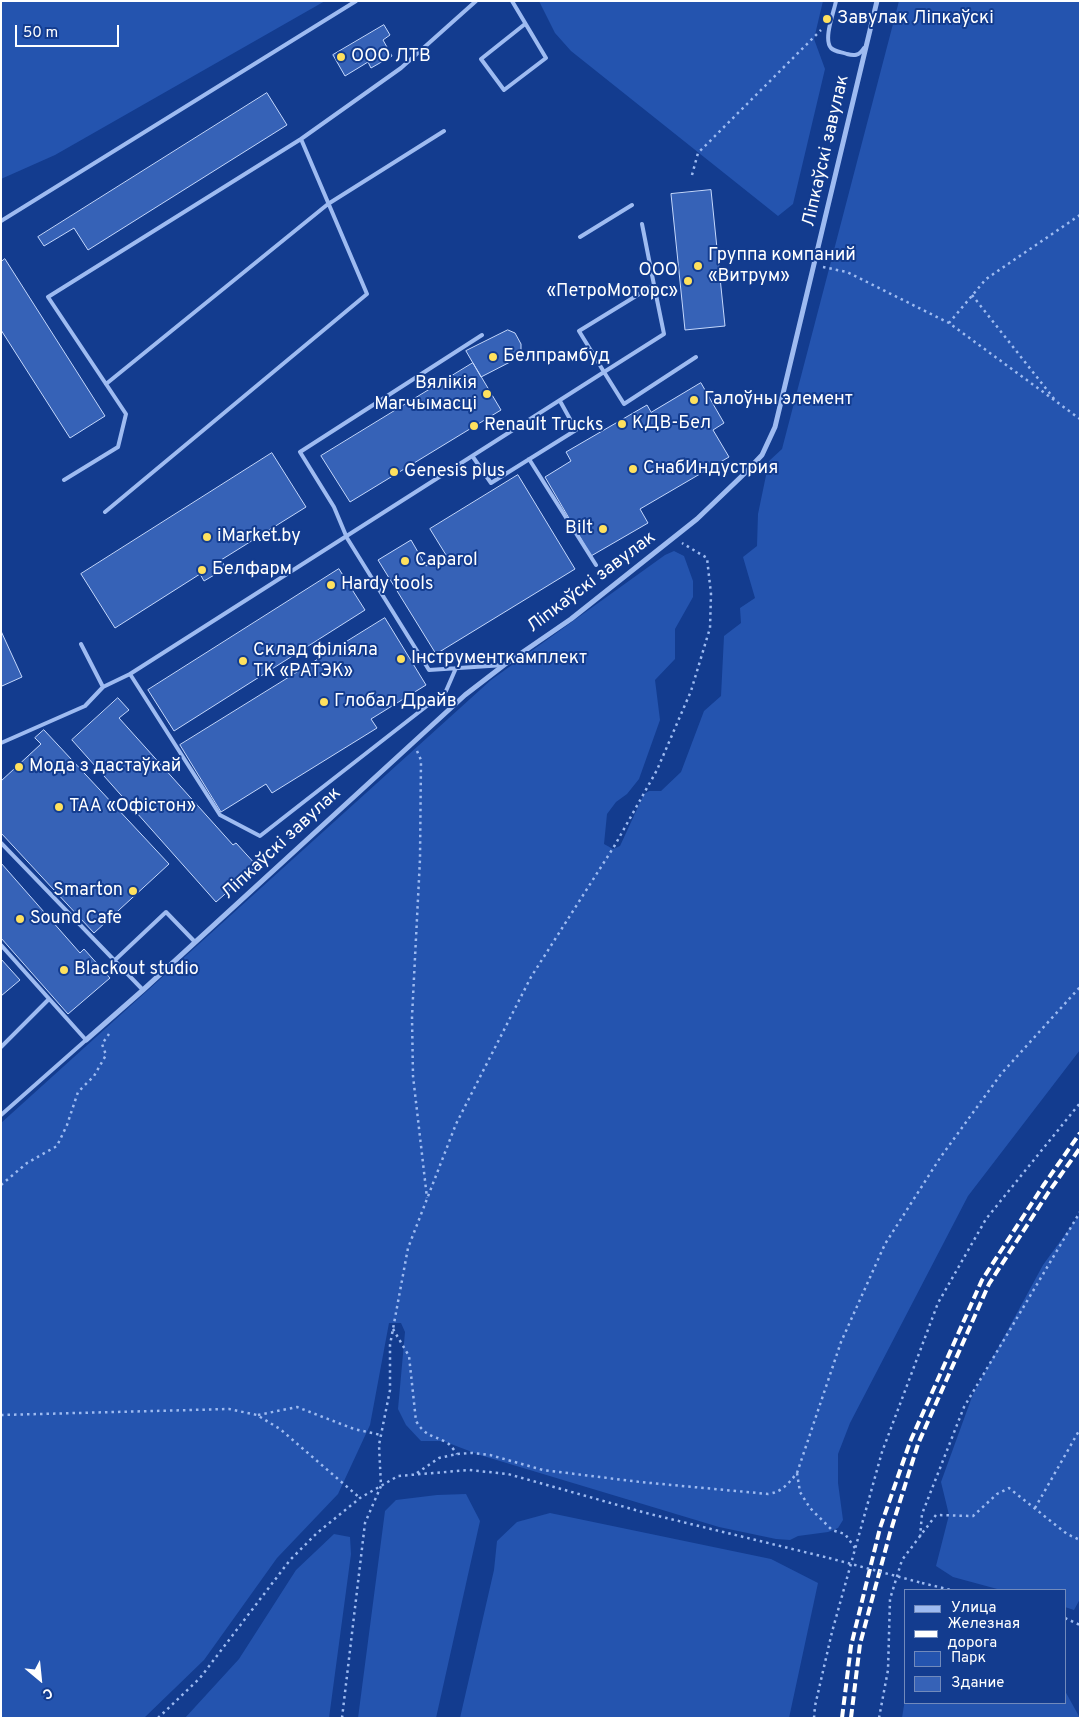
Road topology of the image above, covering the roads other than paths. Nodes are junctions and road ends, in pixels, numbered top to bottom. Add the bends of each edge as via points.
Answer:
1 (356, 1) edge
2 (476, 1) edge
3 (512, 1) edge
4 (836, 1) edge
5 (877, 1) edge
6 (525, 24) junction
7 (866, 44) junction
8 (444, 131) dead end
9 (301, 139) junction
10 (328, 204) junction
11 (632, 205) dead end
12 (1, 221) edge
13 (642, 224) dead end
14 (580, 237) dead end
15 (654, 284) junction
16 (482, 335) dead end
17 (696, 357) dead end
18 (604, 372) junction
19 (106, 384) junction
20 (560, 401) junction
21 (473, 457) junction
22 (529, 459) junction
23 (64, 480) dead end
24 (105, 512) dead end
25 (346, 538) junction
26 (596, 566) dead end
27 (81, 644) dead end
28 (504, 665) junction
29 (456, 668) junction
30 (130, 674) junction
31 (103, 687) junction
32 (1, 743) edge
33 (1, 843) edge
34 (195, 942) junction
35 (1, 945) edge
36 (115, 960) junction
37 (143, 990) junction
38 (49, 999) junction
39 (86, 1040) junction
40 (1, 1047) edge
41 (1, 1115) edge

1 - 12 lane
2 - 9 lane via 401,68
3 - 6 lane
4 - 7 lane via 827,40 832,49 854,55 861,52
5 - 7 street, Ліпкаўскі завулак
6 - 6 lane via 546,58 504,90 481,59
7 - 28 street, Ліпкаўскі завулак via 775,427 762,455 697,519 571,619
8 - 10 lane
9 - 10 lane
9 - 19 lane via 48,297
10 - 19 lane
10 - 24 lane via 367,294
11 - 14 lane
13 - 15 lane
15 - 18 lane via 664,334
15 - 18 lane via 579,331
16 - 25 lane via 300,452 334,507
17 - 18 lane via 624,404
18 - 20 lane
19 - 23 lane via 126,414 118,447
20 - 21 lane
20 - 22 lane via 576,430
21 - 22 lane via 491,482
21 - 25 lane
22 - 26 lane
25 - 29 lane via 429,670
25 - 30 lane
27 - 31 lane
28 - 29 lane
28 - 34 street, Ліпкаўскі завулак via 465,695
29 - 30 lane via 446,691 260,836 220,815
30 - 31 lane
31 - 32 lane via 85,706
33 - 36 lane
34 - 36 lane via 166,912
34 - 37 street, Ліпкаўскі завулак
35 - 38 lane
36 - 37 lane
37 - 39 street, Ліпкаўскі завулак
38 - 39 lane
38 - 40 lane
39 - 41 lane

